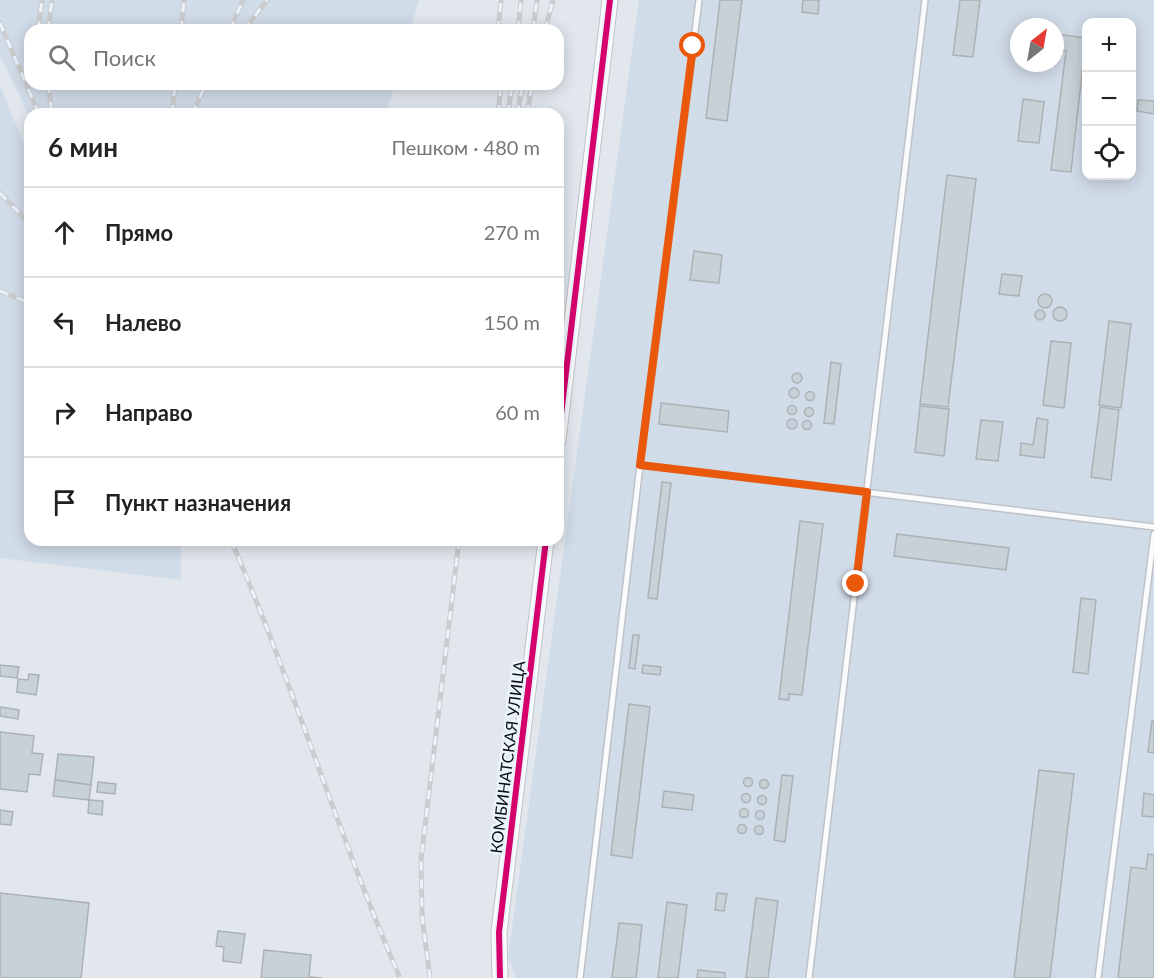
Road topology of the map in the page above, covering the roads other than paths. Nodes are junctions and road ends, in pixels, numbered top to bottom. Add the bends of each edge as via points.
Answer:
1 (610, 0) edge
2 (699, 0) edge
3 (925, 0) edge
4 (564, 389) edge
5 (640, 465) junction
6 (867, 492) junction
7 (1154, 527) edge
8 (1154, 534) edge
9 (545, 546) edge
10 (500, 978) edge
11 (580, 978) edge
12 (809, 978) edge
13 (1098, 978) edge

1 - 4 street
2 - 5 lane
3 - 6 lane
5 - 6 lane
5 - 11 lane
6 - 7 lane
6 - 12 lane
8 - 13 lane
9 - 10 street, КОМБИНАТСКАЯ УЛИЦА via 499,932

